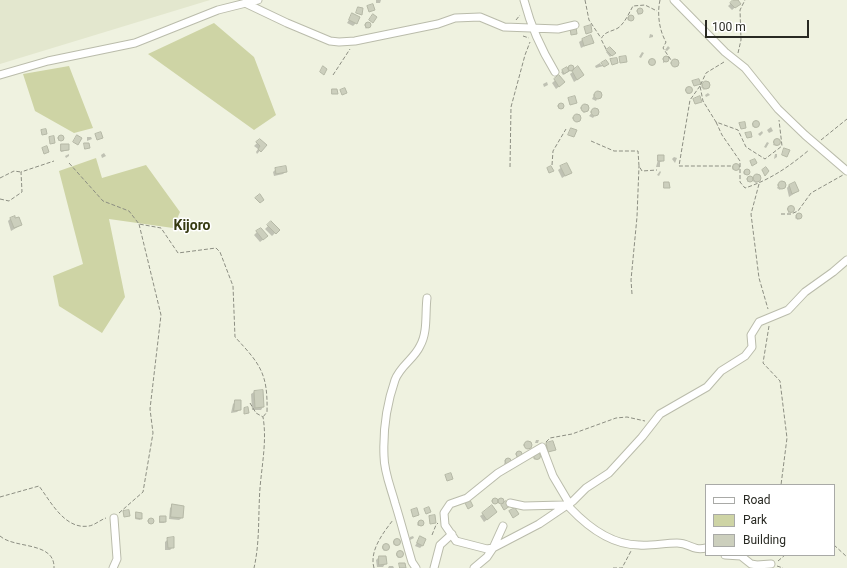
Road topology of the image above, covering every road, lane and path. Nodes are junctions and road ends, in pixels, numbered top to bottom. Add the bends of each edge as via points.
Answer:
1 (258, 0) edge
2 (585, 0) edge
3 (660, 0) edge
4 (674, 0) edge
5 (745, 0) edge
6 (245, 3) junction
7 (525, 3) edge
8 (657, 11) junction
9 (575, 25) dead end
10 (511, 26) junction
11 (532, 27) junction
12 (532, 39) dead end
13 (602, 39) junction
14 (355, 41) junction
15 (606, 48) dead end
16 (733, 58) junction
17 (671, 60) dead end
18 (555, 72) dead end
19 (0, 75) edge
20 (333, 75) dead end
21 (700, 86) junction
22 (781, 112) junction
23 (847, 119) edge
24 (716, 122) junction
25 (566, 129) dead end
26 (591, 141) dead end
27 (816, 144) junction
28 (54, 161) dead end
29 (69, 163) dead end
30 (552, 165) dead end
31 (510, 166) dead end
32 (639, 166) junction
33 (731, 166) dead end
34 (657, 170) dead end
35 (847, 170) edge
36 (21, 172) junction
37 (0, 178) edge
38 (759, 184) junction
39 (0, 199) edge
40 (781, 214) dead end
41 (139, 224) junction
42 (847, 260) edge
43 (632, 294) dead end
44 (427, 298) dead end
45 (771, 317) junction
46 (250, 403) dead end
47 (263, 417) junction
48 (647, 421) dead end
49 (542, 447) junction
50 (781, 484) edge
51 (0, 497) edge
52 (568, 503) junction
53 (510, 504) dead end
54 (398, 513) junction
55 (114, 518) junction
56 (444, 520) junction
57 (503, 526) dead end
58 (452, 534) junction
59 (432, 535) dead end
60 (0, 536) edge
61 (639, 545) junction
62 (835, 546) edge
63 (493, 548) junction
64 (705, 548) edge
65 (741, 556) edge
66 (784, 556) edge
67 (847, 557) edge
68 (771, 564) joint
69 (54, 568) edge
70 (113, 568) edge
71 (254, 568) edge
72 (374, 568) edge
73 (416, 568) edge
74 (434, 568) edge
75 (474, 568) edge
76 (613, 568) edge

1 - 6 street
2 - 13 path via 589,20
3 - 8 path
4 - 16 street
5 - 16 path via 740,10 741,40
6 - 14 street via 330,41
6 - 19 street via 204,14 135,43 48,61
7 - 10 path
7 - 11 street
8 - 13 path via 645,5 633,6 618,28 604,34
8 - 17 path via 666,42 663,48
9 - 11 street via 558,29
10 - 11 street
10 - 14 street via 504,27 480,17 455,18 438,24
11 - 18 street
12 - 31 path via 524,55 511,107
13 - 15 path
14 - 20 path
16 - 21 path via 706,73
16 - 22 street via 757,81
21 - 24 path via 703,101
21 - 33 path via 690,100 679,166
22 - 24 path via 779,114 782,146 765,159 746,147 738,130
22 - 27 street
23 - 27 path
24 - 38 path via 740,161 740,182 745,188
25 - 30 path via 553,151
26 - 32 path via 614,151 638,151
27 - 35 street
27 - 38 path via 785,170
28 - 36 path
29 - 41 path via 103,200 129,211
32 - 34 path via 642,171
32 - 43 path
35 - 40 path via 841,177 811,193 798,211
36 - 37 path via 14,171
36 - 39 path via 22,192 9,201
38 - 45 path via 751,214 759,278
41 - 47 path via 162,228 178,253 216,248 220,252 233,286 235,337 258,361 268,390 267,412
41 - 55 path via 161,315 150,409 153,434 143,492
42 - 45 street via 805,292 788,310
44 - 54 street via 423,341 398,374 388,410 384,457
45 - 50 path via 762,364 780,381 787,438
45 - 52 street via 753,329 752,347 744,356 721,371 707,387 660,414 609,473
46 - 47 path via 251,408
47 - 71 path via 265,433 259,505 260,528
48 - 49 path via 628,417 616,418 572,434 550,438
49 - 52 street via 553,476
49 - 56 street via 498,473 467,498 450,504 444,513
51 - 55 path via 39,486 64,518 74,525 89,526 104,518
52 - 53 street via 555,507
52 - 61 street via 573,512 595,531 612,540
52 - 63 street via 539,524
54 - 72 path via 384,531 373,554
54 - 73 street
55 - 70 street via 117,559
56 - 58 street
56 - 59 path via 436,525
57 - 63 street
58 - 63 street via 456,541 487,549
58 - 74 street via 440,545
60 - 69 path via 7,541 33,546 48,553
61 - 64 street via 676,543 686,544 698,550
61 - 76 path via 630,552 622,568
62 - 67 path
63 - 75 street
65 - 68 street via 751,564
66 - 68 path

